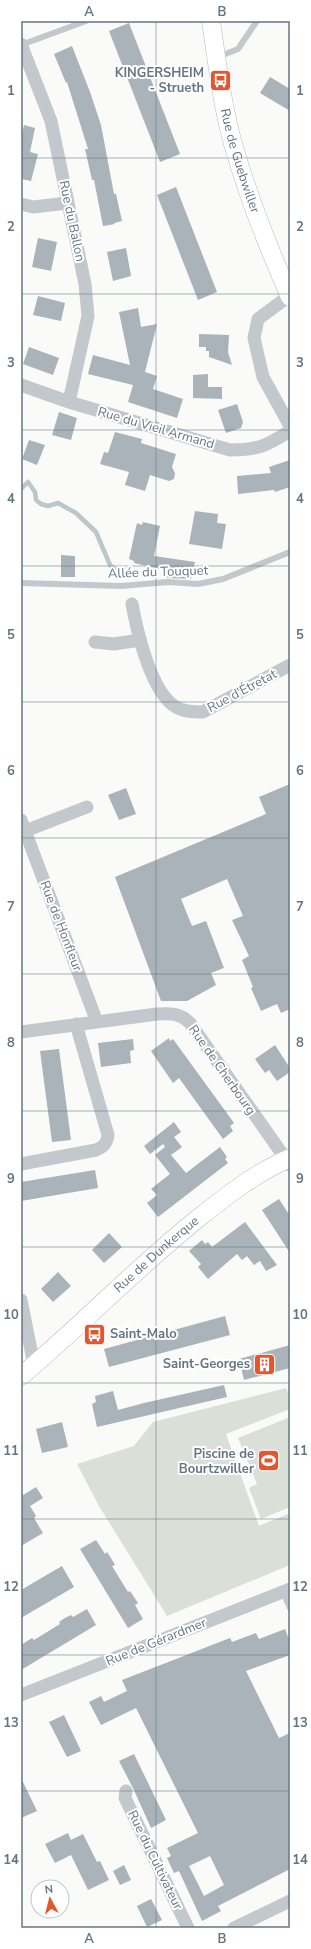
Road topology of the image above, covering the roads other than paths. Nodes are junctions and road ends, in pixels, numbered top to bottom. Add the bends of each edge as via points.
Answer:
1 (86, 21) edge
2 (211, 21) edge
3 (257, 21) edge
4 (22, 49) edge
5 (216, 58) junction
6 (68, 203) junction
7 (21, 204) edge
8 (290, 296) edge
9 (21, 385) edge
10 (69, 402) junction
11 (290, 426) edge
12 (290, 431) edge
13 (290, 552) edge
14 (21, 583) edge
15 (132, 604) dead end
16 (140, 640) junction
17 (95, 642) dead end
18 (290, 665) edge
19 (87, 808) dead end
20 (23, 826) edge
21 (97, 1022) junction
22 (76, 1024) junction
23 (21, 1032) edge
24 (289, 1161) edge
25 (21, 1164) edge
26 (21, 1300) edge
27 (27, 1370) edge
28 (286, 1590) edge
29 (290, 1608) edge
30 (21, 1695) edge
31 (126, 1791) dead end
32 (290, 1901) edge
33 (188, 1928) edge
34 (234, 1928) edge

1 - 4 lane
2 - 5 street, Rue de Guebwiller
3 - 5 lane via 238,49
4 - 6 street, Rue du Ballon via 51,121
5 - 8 street, Rue de Guebwiller via 233,143 255,214
6 - 7 street via 33,208
6 - 10 street, Rue du Ballon via 85,284 88,316
8 - 11 street, Rue de Guebwiller via 258,319 254,338 263,377
9 - 10 street, Rue du Vieil Armand
10 - 12 street, Rue du Vieil Armand via 230,450 252,450
13 - 14 lane, Allée du Touquet via 223,580 198,584 168,582 121,586
15 - 16 street, Rue d'Étretat
16 - 17 street via 114,644
16 - 18 street, Rue d'Étretat via 159,690 166,700 176,708 191,712 203,712
19 - 20 street, Rue de Honfleur
20 - 21 street, Rue de Honfleur
21 - 22 street, Rue de Cherbourg
21 - 24 street, Rue de Cherbourg via 167,1013 185,1018
22 - 23 street, Rue de Cherbourg
22 - 25 street via 108,1135 107,1140 102,1148 96,1150
24 - 27 street, Rue de Dunkerque via 251,1180 190,1225 151,1257
26 - 27 street, Rue de Dunkerque
28 - 29 lane
28 - 30 street, Rue de Gérardmer
31 - 33 street, Rue du Cultivateur via 125,1798
32 - 34 street

